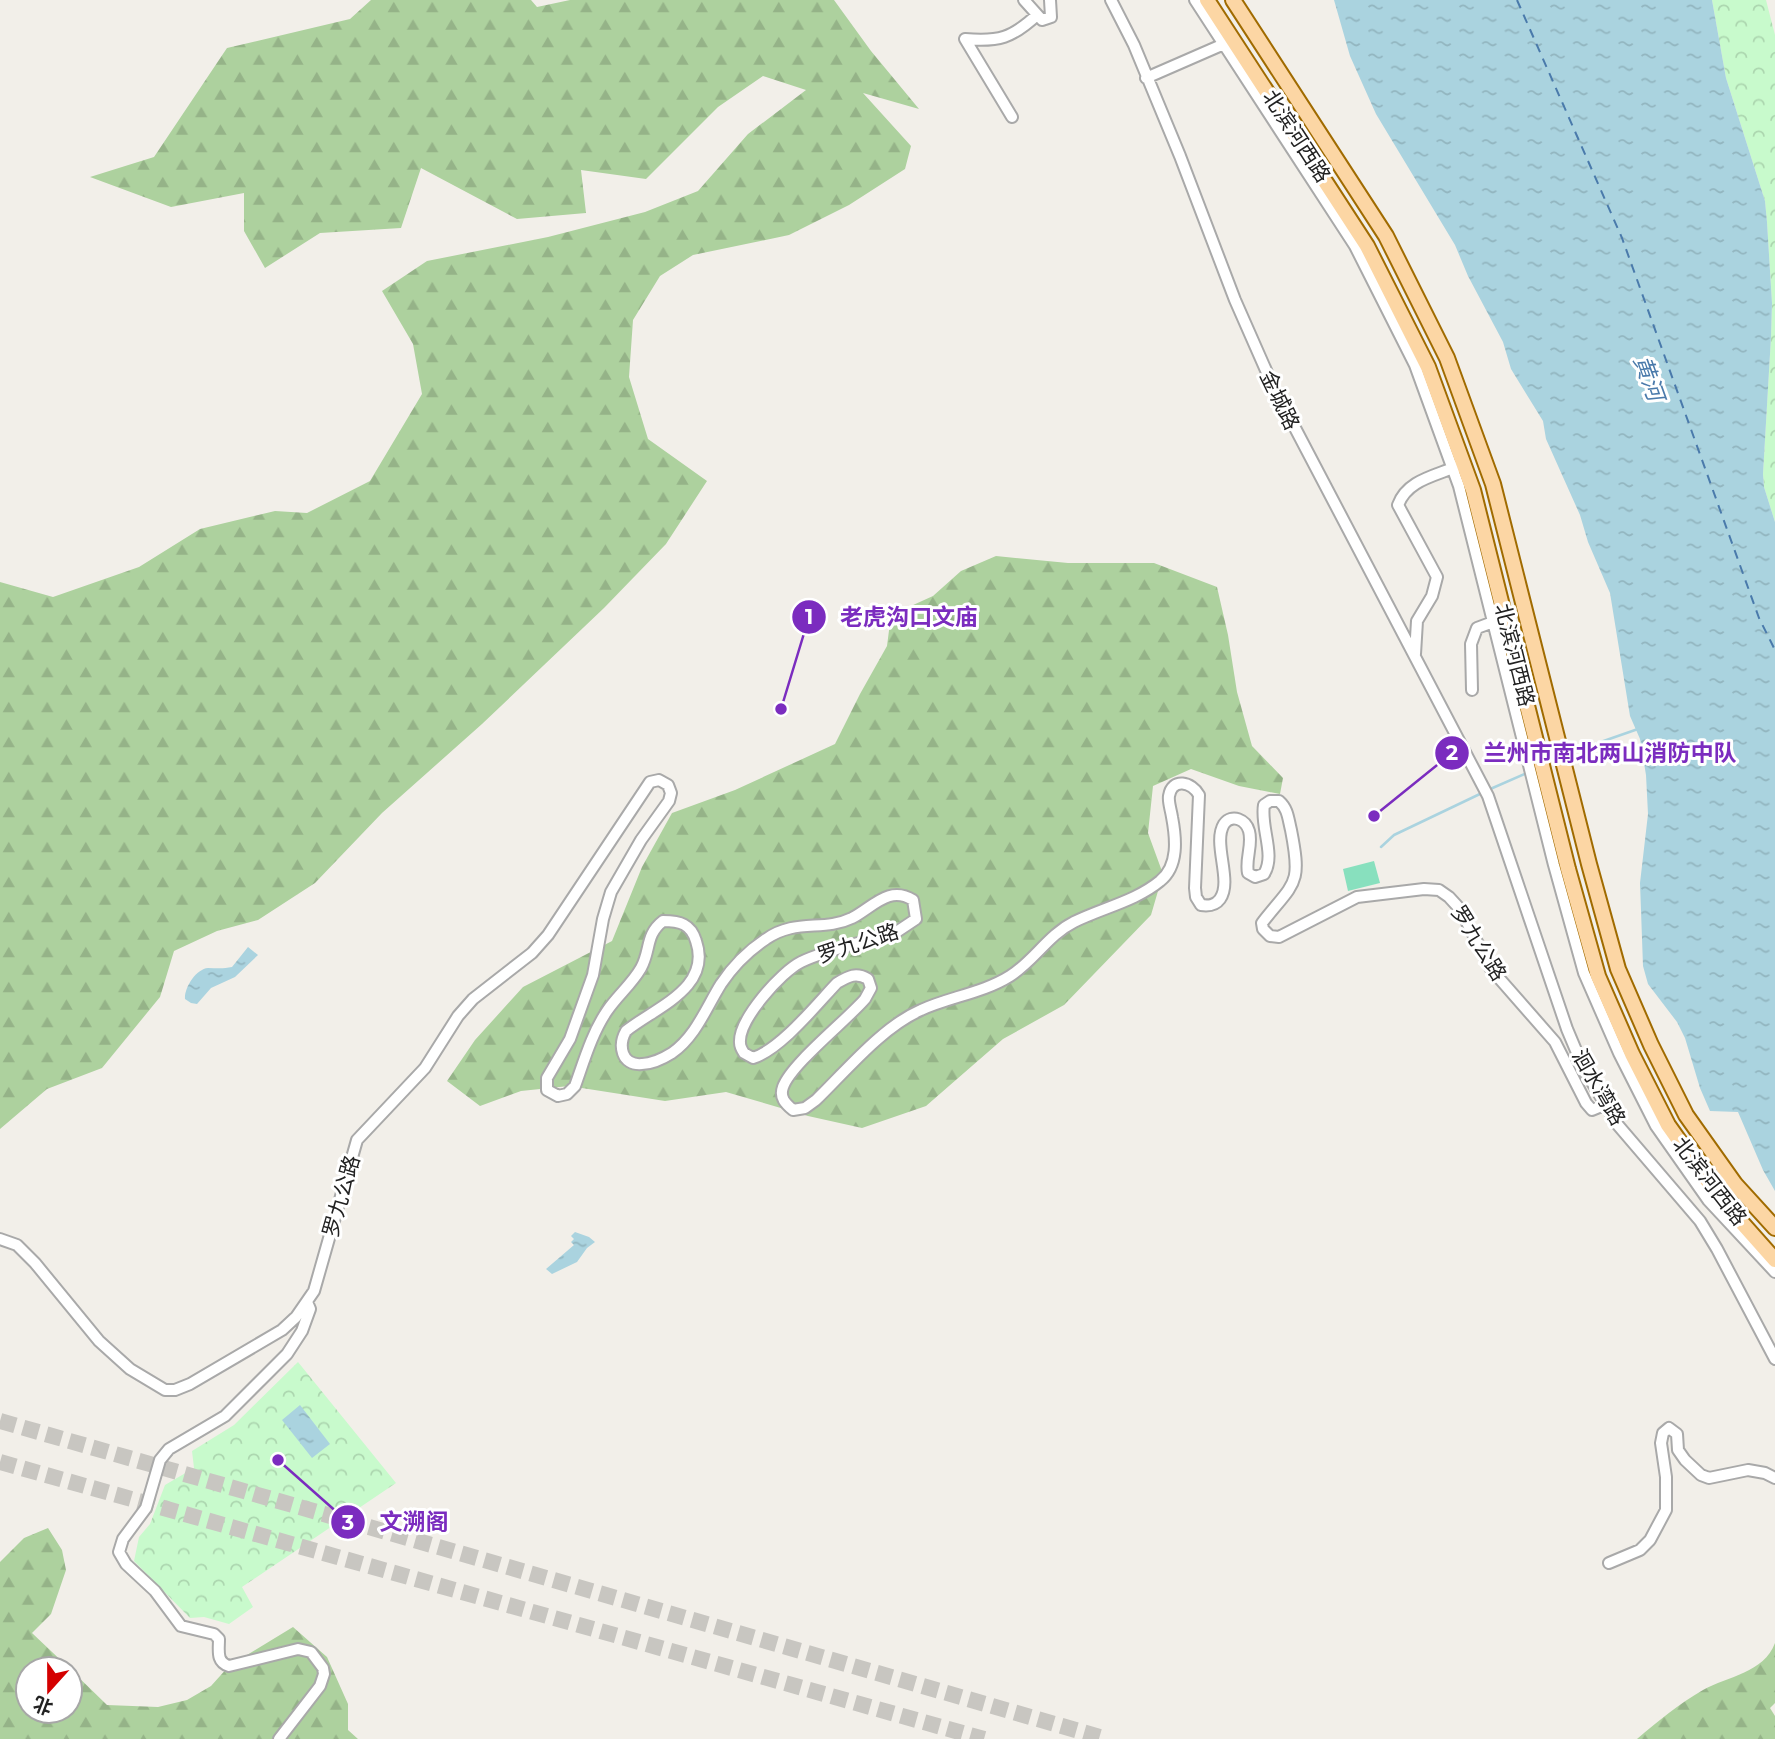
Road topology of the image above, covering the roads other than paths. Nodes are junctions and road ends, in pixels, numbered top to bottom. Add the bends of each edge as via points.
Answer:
1 (1024, 0) edge
2 (1050, 0) edge
3 (1111, 0) edge
4 (1195, 0) edge
5 (1208, 0) edge
6 (1233, 0) edge
7 (1037, 15) junction
8 (1224, 44) junction
9 (1240, 59) junction
10 (1146, 78) junction
11 (1013, 117) dead end
12 (1458, 466) junction
13 (1493, 622) junction
14 (1415, 657) junction
15 (1472, 690) dead end
16 (1482, 784) joint
17 (1604, 1105) junction
18 (1775, 1228) edge
19 (0, 1240) edge
20 (1775, 1260) edge
21 (1775, 1272) edge
22 (307, 1302) junction
23 (1775, 1359) edge
24 (1775, 1478) edge
25 (1609, 1563) dead end
26 (279, 1739) edge

1 - 7 street
2 - 7 street via 1051,17 1042,20
3 - 10 street, 金城路
4 - 8 street
5 - 9 main road, 北滨河西路
6 - 18 main road, 北滨河西路 via 1386,236 1447,358 1493,484 1618,969 1686,1115 1735,1184
7 - 11 street via 1019,31 1000,39 965,39
8 - 9 street
8 - 10 street
9 - 12 main road, 北滨河西路 via 1367,246 1428,367
10 - 14 street, 金城路 via 1272,384
12 - 13 street
12 - 14 street via 1410,485 1398,505 1437,577 1417,621
12 - 20 main road, 北滨河西路 via 1473,490 1598,976 1668,1125 1718,1197
13 - 15 street via 1477,628 1471,644
13 - 21 street via 1584,973 1656,1126 1708,1200
14 - 16 street, 金城路
16 - 17 street, 洄水湾路 via 1567,1029
17 - 22 street, 罗九公路 via 1592,1111 1555,1042 1491,969 1460,909 1439,890 1357,897 1279,937 1269,936 1262,923 1297,873 1286,807 1279,801 1264,806 1269,866 1264,874 1255,877 1248,873 1249,829 1245,822 1229,820 1221,836 1224,891 1219,901 1201,905 1195,888 1199,795 1188,783 1178,783 1168,797 1176,835 1165,877 1132,898 1073,923 1045,942 1008,978 918,1011 897,1024 805,1108 793,1110 785,1104 783,1086 865,999 871,988 868,979 849,975 837,983 763,1054 753,1058 744,1053 740,1042 743,1030 773,986 800,962 908,926 916,919 916,910 905,895 883,898 838,923 794,926 764,940 733,967 686,1040 672,1052 642,1065 631,1062 621,1051 626,1031 686,989 699,968 699,950 688,926 663,920 654,928 634,979 600,1023 575,1086 558,1096 547,1090 547,1078 580,1013 611,892 669,801 668,785 659,780 650,782 548,935 473,999 425,1068 357,1140
17 - 23 street, 洄水湾路 via 1700,1221
19 - 22 street, 罗九公路 via 17,1245 35,1263 99,1341 130,1369 166,1390 190,1384 282,1330
22 - 26 street via 310,1309 302,1331 288,1354 225,1416 169,1449 160,1460 145,1508 119,1552 181,1626 219,1639 222,1664 298,1649 312,1652 323,1668 320,1686
24 - 25 street via 1748,1470 1709,1478 1701,1475 1678,1450 1677,1434 1669,1428 1661,1443 1666,1510 1650,1541

